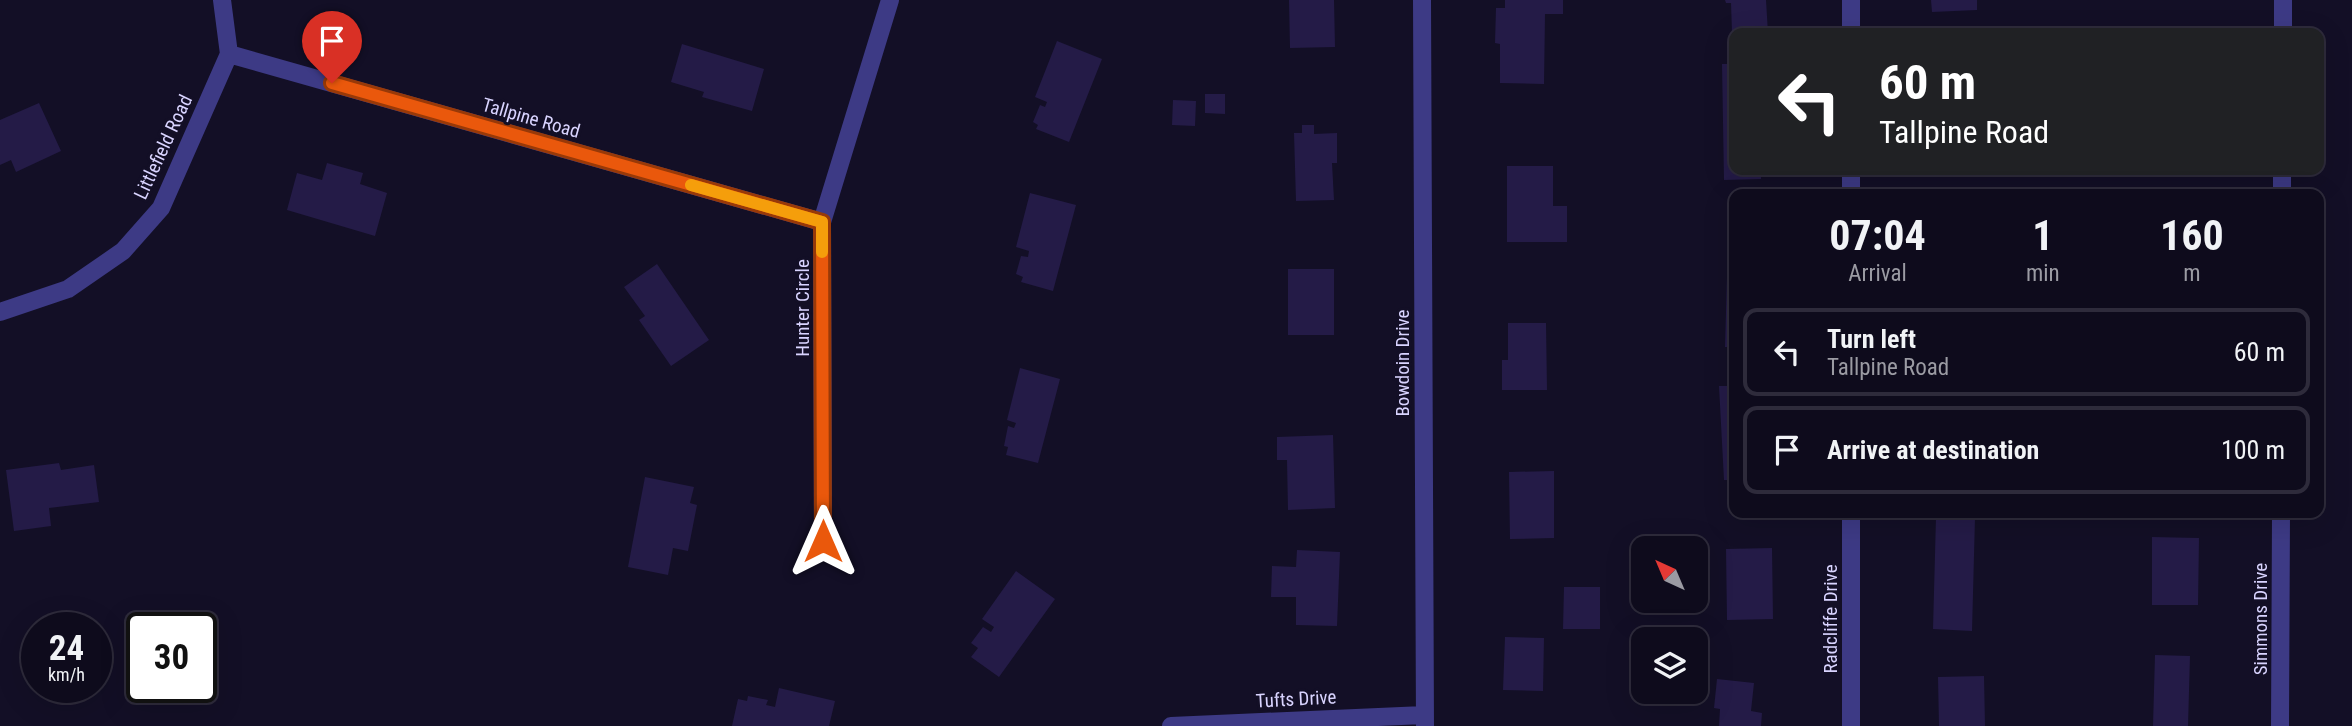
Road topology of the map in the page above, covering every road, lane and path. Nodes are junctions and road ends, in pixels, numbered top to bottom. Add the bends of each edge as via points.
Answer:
1 (222, 0) edge
2 (890, 0) edge
3 (1422, 0) edge
4 (1851, 0) edge
5 (2283, 0) edge
6 (1851, 28) edge
7 (2283, 28) edge
8 (229, 54) junction
9 (822, 222) junction
10 (0, 312) edge
11 (1851, 518) edge
12 (2281, 518) edge
13 (823, 541) dead end
14 (1425, 720) edge
15 (1171, 726) edge
16 (1851, 726) edge
17 (2280, 726) edge

1 - 8 street
2 - 9 street, Hunter Circle
3 - 14 street, Bowdoin Drive
4 - 6 street
5 - 7 street
8 - 9 street, Tallpine Road
8 - 10 street, Littlefield Road via 161,208 123,251 68,289
9 - 13 street, Hunter Circle
11 - 16 street, Radcliffe Drive
12 - 17 street, Simmons Drive
14 - 15 street, Tufts Drive

